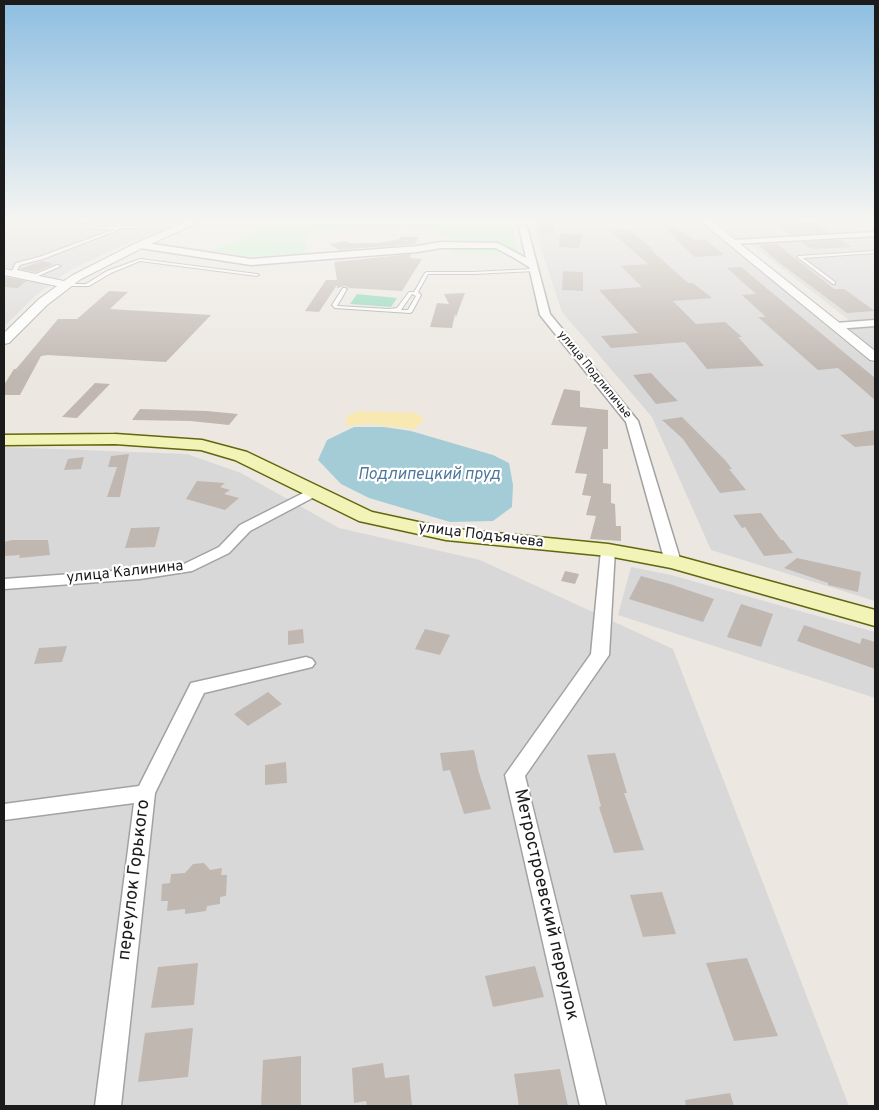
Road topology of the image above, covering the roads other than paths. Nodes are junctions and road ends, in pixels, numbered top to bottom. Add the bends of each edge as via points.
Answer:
1 (14, 271) edge
2 (49, 271) edge
3 (87, 271) edge
4 (112, 271) edge
5 (224, 271) edge
6 (495, 271) edge
7 (533, 271) edge
8 (769, 271) edge
9 (817, 271) edge
10 (4, 272) edge
11 (257, 275) dead end
12 (36, 277) junction
13 (833, 283) dead end
14 (66, 285) junction
15 (345, 289) dead end
16 (415, 293) junction
17 (391, 310) junction
18 (875, 323) edge
19 (835, 326) junction
20 (4, 340) edge
21 (875, 357) edge
22 (4, 440) edge
23 (313, 492) junction
24 (608, 550) junction
25 (673, 562) junction
26 (4, 584) edge
27 (875, 618) edge
28 (306, 663) dead end
29 (145, 793) junction
30 (4, 812) edge
31 (108, 1106) edge
32 (593, 1106) edge

1 - 12 lane
2 - 12 lane
3 - 14 street
4 - 14 lane via 87,285
5 - 11 lane
6 - 16 lane via 427,272
7 - 25 street, улица Подлипичье via 545,315 632,421
8 - 19 street
9 - 13 lane
10 - 12 street
12 - 14 street
14 - 20 street via 28,315
15 - 17 lane via 335,307
16 - 17 lane via 411,293 399,309
16 - 17 lane via 419,295 410,312
18 - 19 street
19 - 21 street
22 - 23 main road, улица Подъячева via 115,439 202,445 241,456
23 - 24 main road, улица Подъячева via 366,517 446,534
23 - 26 street, улица Калинина via 245,528 224,550 187,568
24 - 25 main road, улица Подъячева
24 - 32 street, Метростроевский переулок via 600,654 515,775
25 - 27 main road, улица Подъячева
28 - 29 street, переулок Горького via 197,688
29 - 30 street
29 - 31 street, переулок Горького

